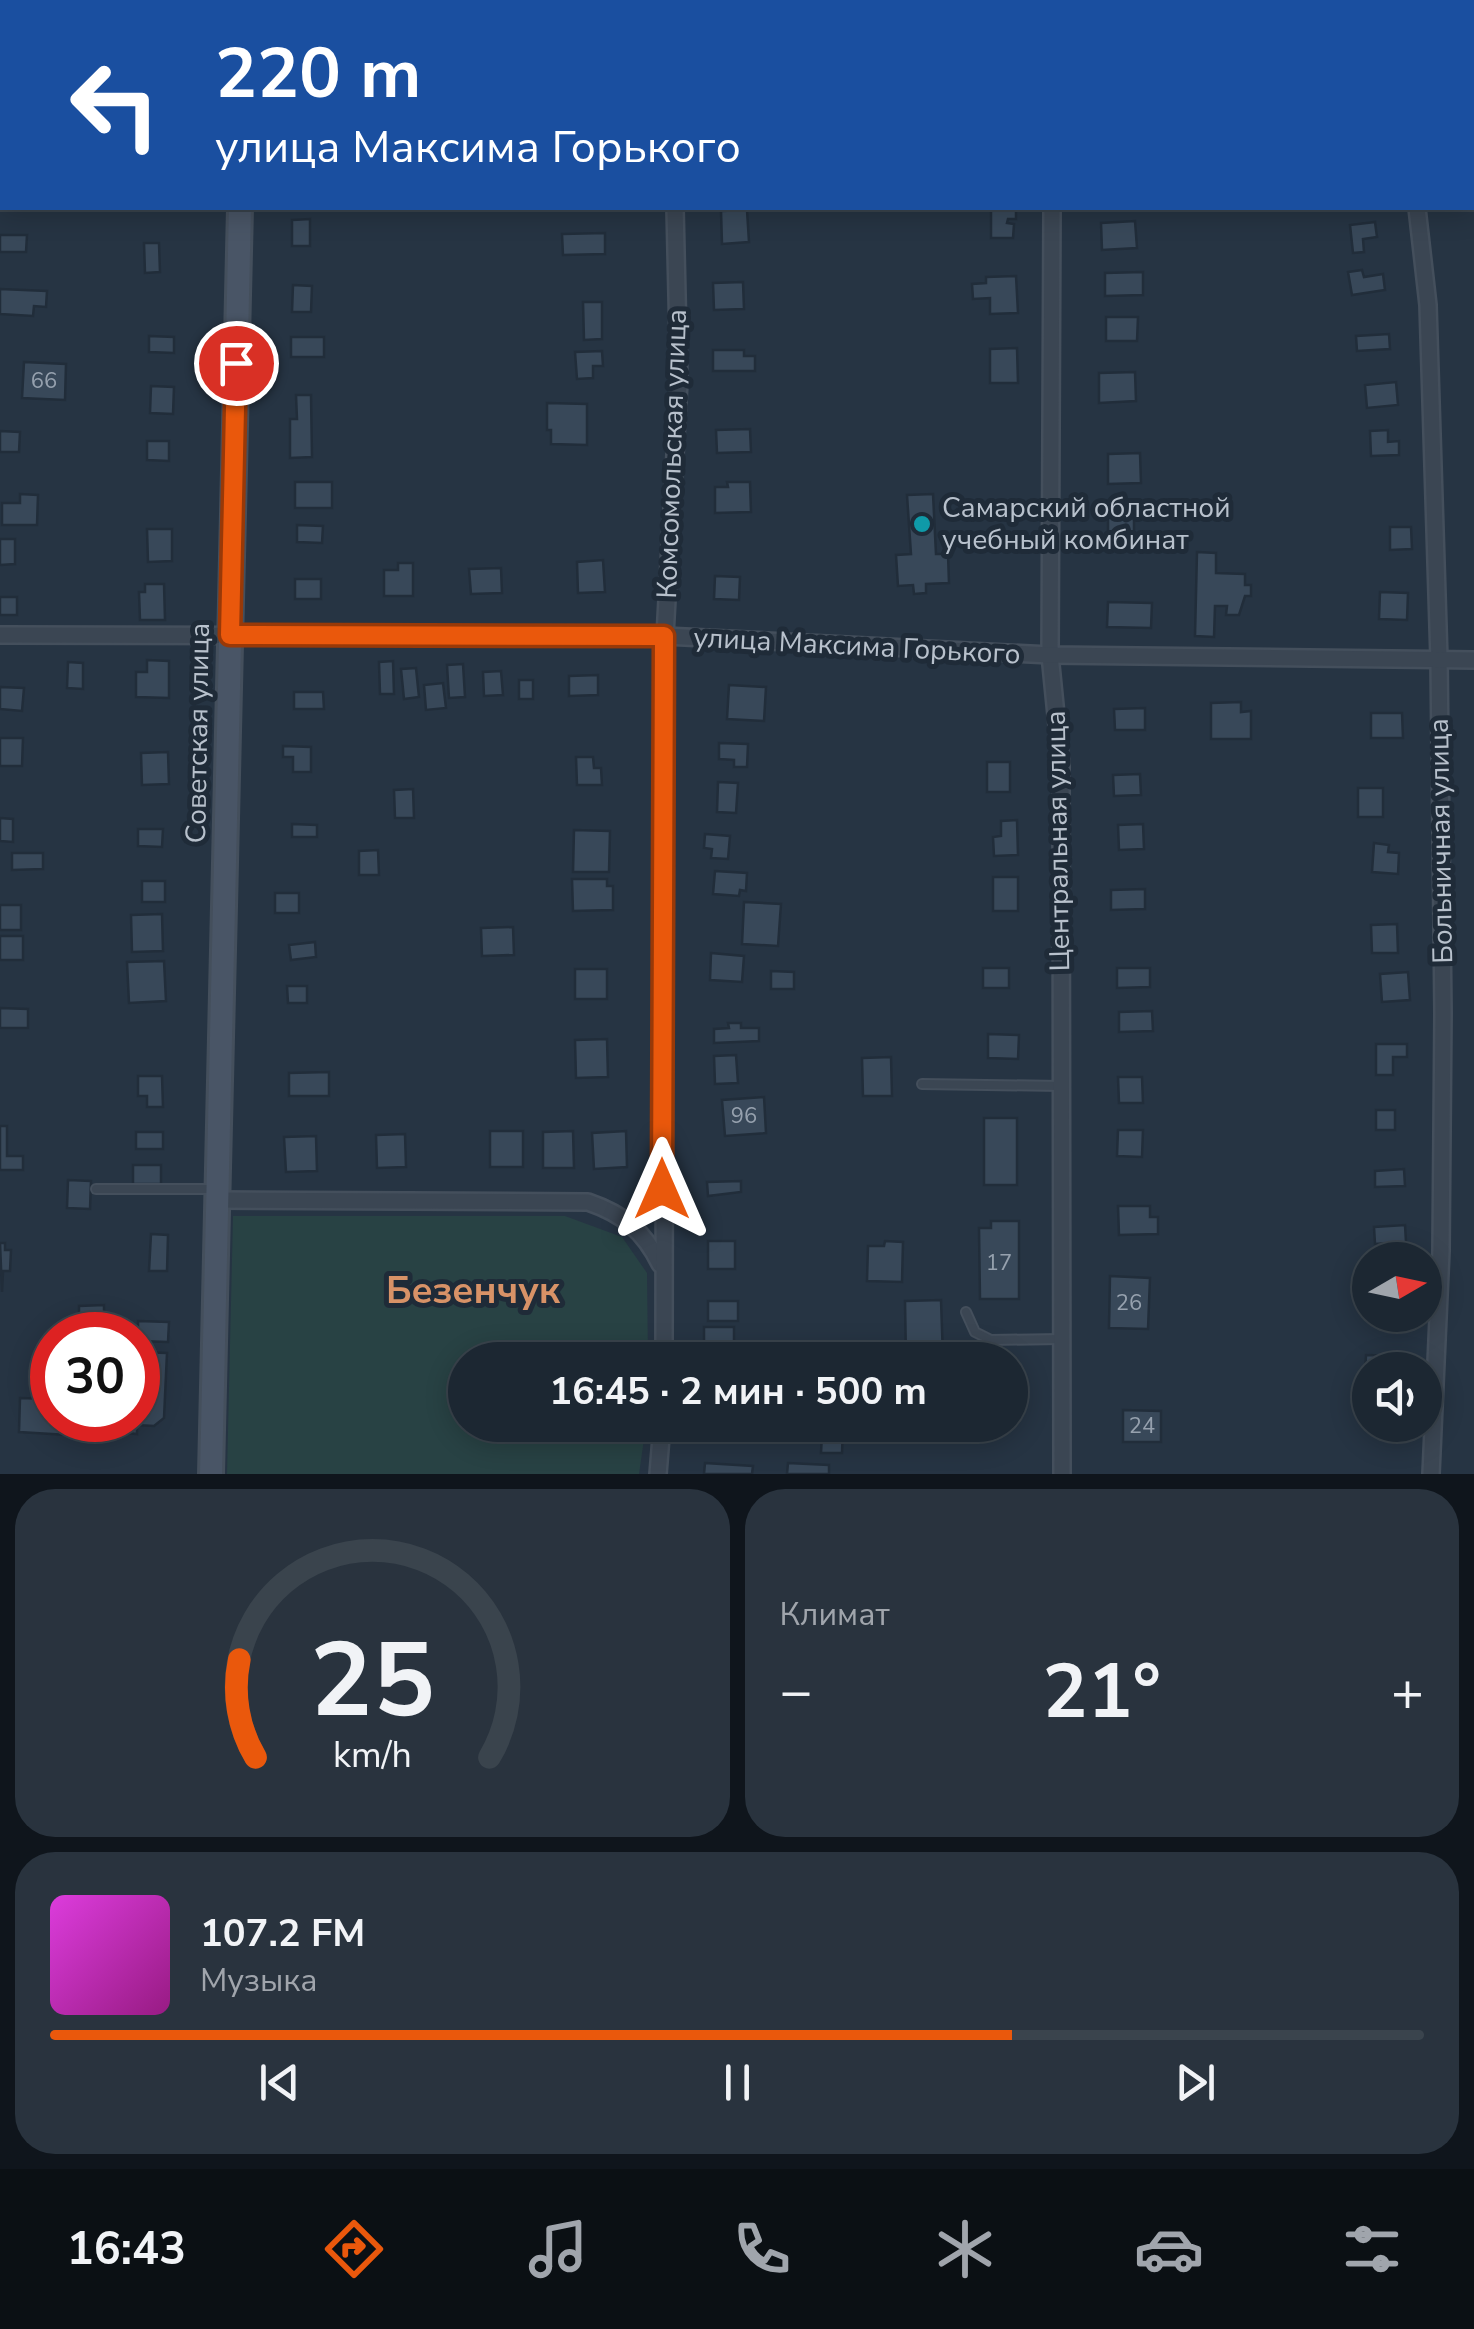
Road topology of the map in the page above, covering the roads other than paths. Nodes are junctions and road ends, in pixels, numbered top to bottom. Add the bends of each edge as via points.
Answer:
1 (240, 210) edge
2 (676, 210) edge
3 (1052, 210) edge
4 (1417, 210) edge
5 (0, 635) edge
6 (230, 635) junction
7 (664, 636) junction
8 (1050, 655) junction
9 (1439, 659) junction
10 (1474, 660) edge
11 (922, 1084) dead end
12 (1061, 1086) junction
13 (96, 1188) dead end
14 (219, 1194) junction
15 (662, 1268) junction
16 (966, 1312) dead end
17 (1062, 1338) junction
18 (664, 1342) edge
19 (661, 1442) edge
20 (212, 1474) edge
21 (658, 1474) edge
22 (1062, 1474) edge
23 (1431, 1474) edge

1 - 6 street, Советская улица
2 - 7 street, Комсомольская улица via 678,382
3 - 8 street, Центральная улица
4 - 9 street, Больничная улица via 1428,306
5 - 6 street, улица Максима Горького
6 - 7 street, улица Максима Горького
6 - 14 street, Советская улица
7 - 8 street, улица Максима Горького
7 - 15 street, Комсомольская улица
8 - 9 street, улица Максима Горького
8 - 12 street, Центральная улица via 1061,765
9 - 10 street, улица Максима Горького
9 - 23 street, Больничная улица via 1441,1251
11 - 12 lane
12 - 17 street, Центральная улица
13 - 14 lane
14 - 15 street via 588,1202 642,1233
14 - 20 street, Советская улица
15 - 18 street, Комсомольская улица
16 - 17 lane via 975,1332 991,1340
17 - 22 street, Центральная улица
19 - 21 street

